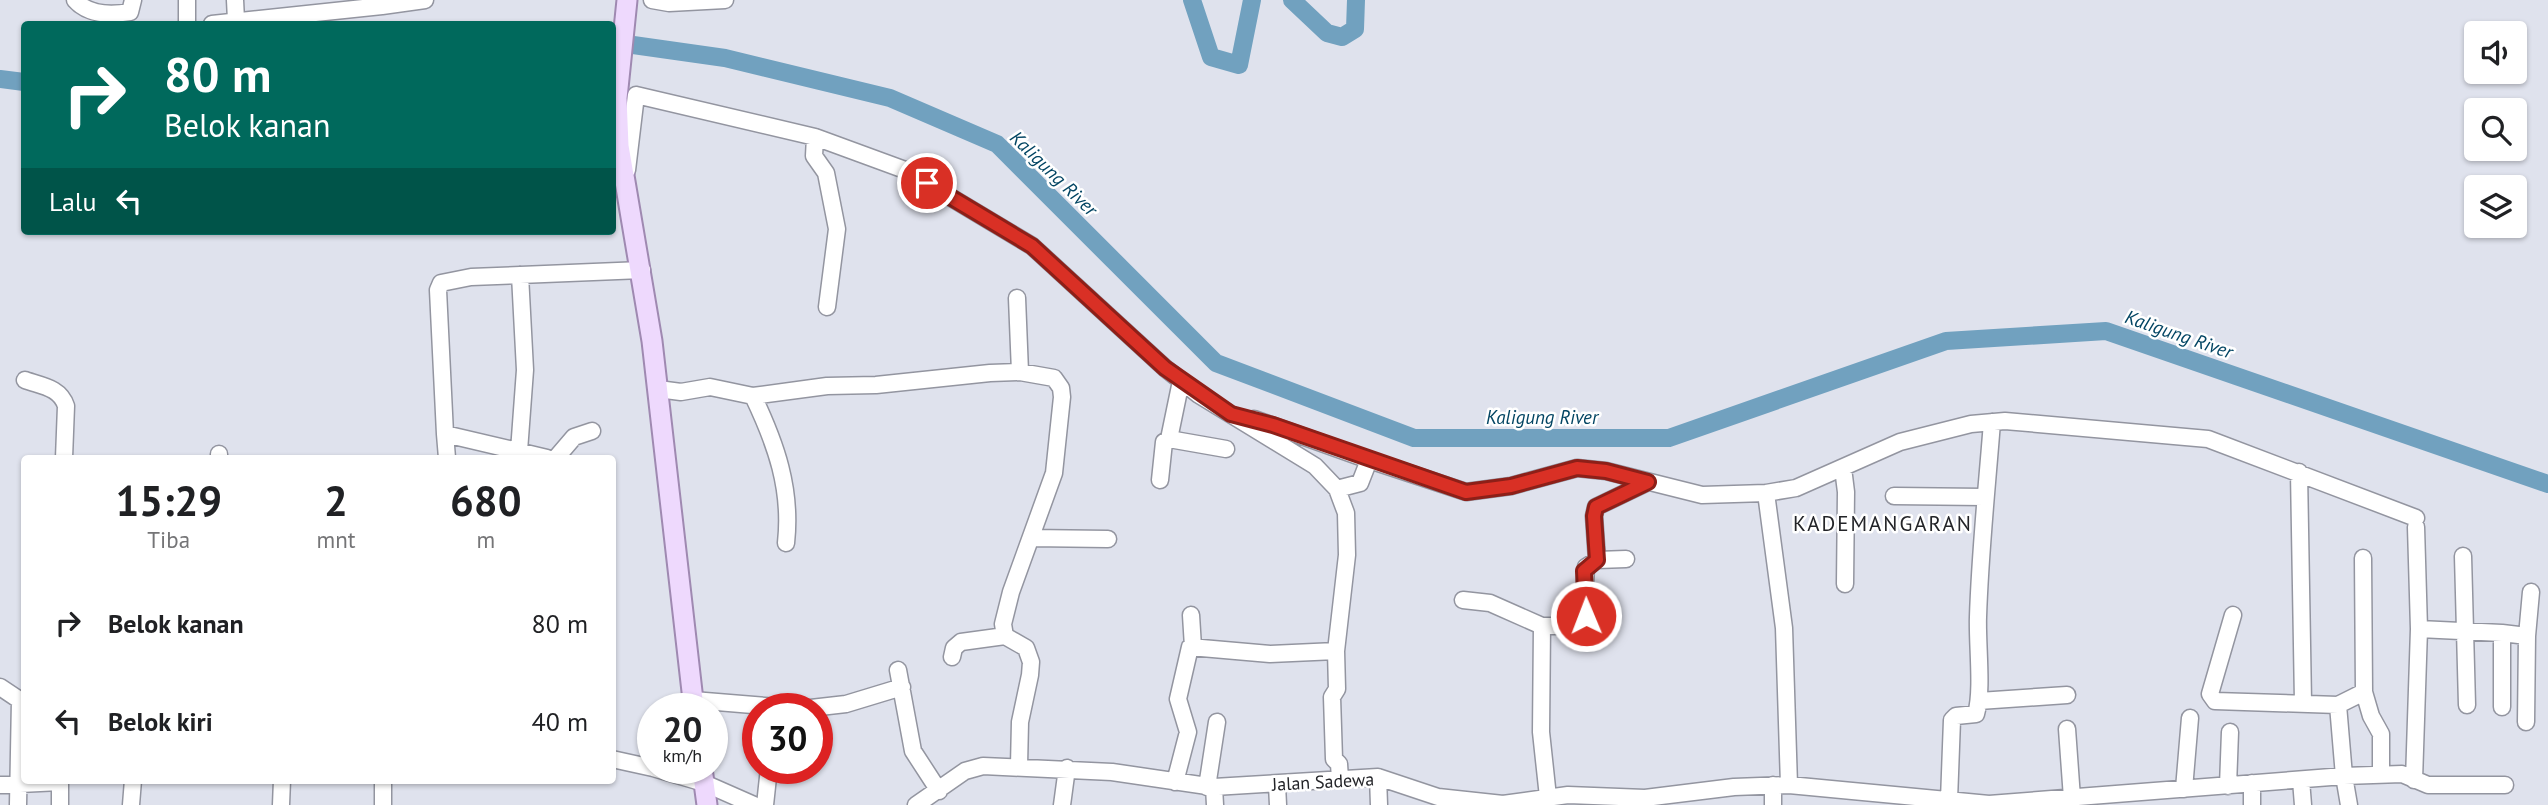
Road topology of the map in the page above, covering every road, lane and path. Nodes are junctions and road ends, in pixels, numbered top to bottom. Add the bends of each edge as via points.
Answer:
1 (75, 0) edge
2 (187, 0) edge
3 (234, 0) edge
4 (423, 0) edge
5 (652, 0) edge
6 (725, 0) edge
7 (627, 1) edge
8 (382, 3) edge
9 (333, 6) edge
10 (284, 8) edge
11 (132, 12) edge
12 (236, 20) junction
13 (187, 21) edge
14 (230, 21) edge
15 (815, 137) junction
16 (625, 179) junction
17 (642, 270) junction
18 (520, 275) junction
19 (1017, 298) dead end
20 (827, 307) dead end
21 (1020, 372) junction
22 (25, 380) dead end
23 (1181, 381) junction
24 (658, 388) junction
25 (753, 397) junction
26 (1231, 414) junction
27 (1992, 422) junction
28 (592, 430) dead end
29 (445, 434) junction
30 (1160, 442) junction
31 (1226, 449) dead end
32 (519, 451) junction
33 (64, 455) edge
34 (447, 455) edge
35 (535, 455) edge
36 (559, 455) edge
37 (1369, 460) junction
38 (1843, 468) junction
39 (2299, 472) junction
40 (1160, 480) dead end
41 (1648, 482) junction
42 (1337, 489) junction
43 (1766, 493) junction
44 (1894, 496) dead end
45 (1984, 496) junction
46 (1031, 538) junction
47 (1108, 539) dead end
48 (786, 543) dead end
49 (2463, 555) dead end
50 (2363, 558) dead end
51 (1626, 559) dead end
52 (1597, 560) junction
53 (1845, 584) dead end
54 (2531, 592) dead end
55 (1463, 600) dead end
56 (1191, 615) dead end
57 (2233, 615) dead end
58 (1542, 626) junction
59 (2419, 629) junction
60 (2465, 629) junction
61 (2502, 633) junction
62 (1005, 636) junction
63 (2527, 636) junction
64 (1193, 647) junction
65 (1336, 651) junction
66 (952, 657) dead end
67 (898, 670) dead end
68 (0, 687) edge
69 (902, 687) junction
70 (2364, 692) junction
71 (693, 693) edge
72 (2067, 695) dead end
73 (21, 700) edge
74 (1979, 701) junction
75 (2303, 702) junction
76 (833, 705) edge
77 (2337, 705) junction
78 (2467, 705) dead end
79 (2502, 707) dead end
80 (2190, 718) dead end
81 (21, 722) edge
82 (1217, 722) dead end
83 (2526, 722) dead end
84 (2067, 729) dead end
85 (2230, 732) dead end
86 (616, 760) edge
87 (1019, 760) junction
88 (637, 764) edge
89 (1067, 768) junction
90 (1340, 775) junction
91 (2382, 775) junction
92 (1176, 776) junction
93 (2344, 776) junction
94 (1378, 777) junction
95 (1789, 777) junction
96 (2301, 780) junction
97 (2414, 780) junction
98 (2228, 781) junction
99 (1209, 783) junction
100 (2184, 783) junction
101 (2252, 783) junction
102 (18, 784) junction
103 (21, 784) edge
104 (60, 784) edge
105 (133, 784) edge
106 (282, 784) edge
107 (383, 784) edge
108 (767, 784) edge
109 (934, 784) junction
110 (0, 785) edge
111 (1277, 785) junction
112 (1773, 785) junction
113 (2505, 785) dead end
114 (706, 786) edge
115 (1545, 795) edge
116 (1853, 797) edge
117 (2072, 798) junction
118 (1949, 800) junction
119 (2129, 800) edge
120 (1438, 801) edge
121 (18, 805) edge
122 (60, 805) edge
123 (131, 805) edge
124 (281, 805) edge
125 (383, 805) edge
126 (754, 805) edge
127 (765, 805) edge
128 (916, 805) edge
129 (1062, 805) edge
130 (1215, 805) edge
131 (1278, 805) edge
132 (1379, 805) edge
133 (1773, 805) edge
134 (1989, 805) edge
135 (2252, 805) edge
136 (2303, 805) edge
137 (2349, 805) edge

1 - 11 street via 92,11
2 - 13 street
3 - 12 street
4 - 8 street
5 - 6 street
7 - 16 main road via 618,85 619,146
8 - 9 street
9 - 10 street
10 - 12 street
12 - 14 street
15 - 16 street via 636,95
15 - 20 street via 814,156 826,173 837,229
15 - 23 street via 905,170 1022,239
16 - 17 main road
17 - 18 street
17 - 24 main road
18 - 29 street via 454,279 439,286
18 - 32 street via 525,370
19 - 21 street
21 - 25 street via 827,386
21 - 46 street via 1054,378 1062,397 1054,473
22 - 33 street via 56,390 64,398
23 - 26 street
23 - 30 street
24 - 25 street via 681,392 710,387
24 - 71 main road
25 - 48 street via 783,466
26 - 37 street
26 - 42 street via 1315,466
27 - 38 street via 1900,442
27 - 39 street via 2208,439
27 - 45 street
28 - 36 street via 574,437
29 - 32 street
29 - 34 street
30 - 31 street
30 - 40 street
32 - 35 street
37 - 41 street via 1466,492 1511,486 1577,468
37 - 42 street via 1360,483
38 - 43 street via 1796,488
38 - 53 street
39 - 59 street via 2416,522
39 - 75 street
41 - 43 street via 1713,496
41 - 52 street via 1596,507
42 - 65 street via 1346,513 1347,555
43 - 95 street via 1784,628
44 - 45 street
45 - 74 street
46 - 47 street
46 - 62 street via 1011,592 1003,624
49 - 60 street
50 - 70 street
51 - 52 street
52 - 58 street via 1584,571 1583,621 1574,626
54 - 63 street
55 - 58 street via 1490,603
56 - 64 street
57 - 75 street via 2211,699
58 - 115 street
59 - 60 street
59 - 97 street
60 - 61 street
60 - 78 street
61 - 63 street
61 - 79 street
62 - 66 street via 961,642
62 - 87 street via 1026,648 1031,662 1020,722
63 - 83 street
64 - 65 street via 1256,654
64 - 92 street via 1185,658 1178,699 1188,730
65 - 90 street via 1337,689 1331,718
67 - 69 street
68 - 73 street
69 - 76 street
69 - 109 street via 913,751
70 - 77 street
70 - 91 street via 2381,734
72 - 74 street
74 - 118 street via 1976,714 1952,720
75 - 77 street
77 - 93 street
80 - 100 street
81 - 102 street
82 - 99 street
84 - 117 street
85 - 98 street
86 - 88 street
87 - 89 street, Jalan Sadewa
87 - 109 street, Jalan Sadewa via 973,768
89 - 92 street, Jalan Sadewa
89 - 129 street
90 - 94 street, Jalan Sadewa
90 - 111 street, Jalan Sadewa
91 - 93 street, Jalan Sadewa
91 - 97 street, Jalan Sadewa via 2402,774
92 - 99 street, Jalan Sadewa
93 - 96 street, Jalan Sadewa
93 - 137 street
94 - 120 street, Jalan Sadewa
94 - 132 street
95 - 112 street, Jalan Sadewa
95 - 116 street, Jalan Sadewa
96 - 101 street, Jalan Sadewa
96 - 136 street
97 - 113 street, Jalan Sadewa via 2428,785
98 - 100 street, Jalan Sadewa
98 - 101 street, Jalan Sadewa
99 - 111 street, Jalan Sadewa
99 - 130 street
100 - 119 street, Jalan Sadewa
101 - 135 street
102 - 103 street
102 - 110 street
102 - 121 street
104 - 122 street
105 - 123 street
106 - 124 street
107 - 125 street
108 - 127 street
109 - 128 street, Jalan Sadewa
111 - 131 street
112 - 115 street, Jalan Sadewa via 1646,798
112 - 133 street
114 - 126 street
115 - 120 street, Jalan Sadewa via 1503,804
116 - 118 street, Jalan Sadewa
117 - 119 street, Jalan Sadewa
117 - 134 street, Jalan Sadewa
118 - 134 street, Jalan Sadewa

